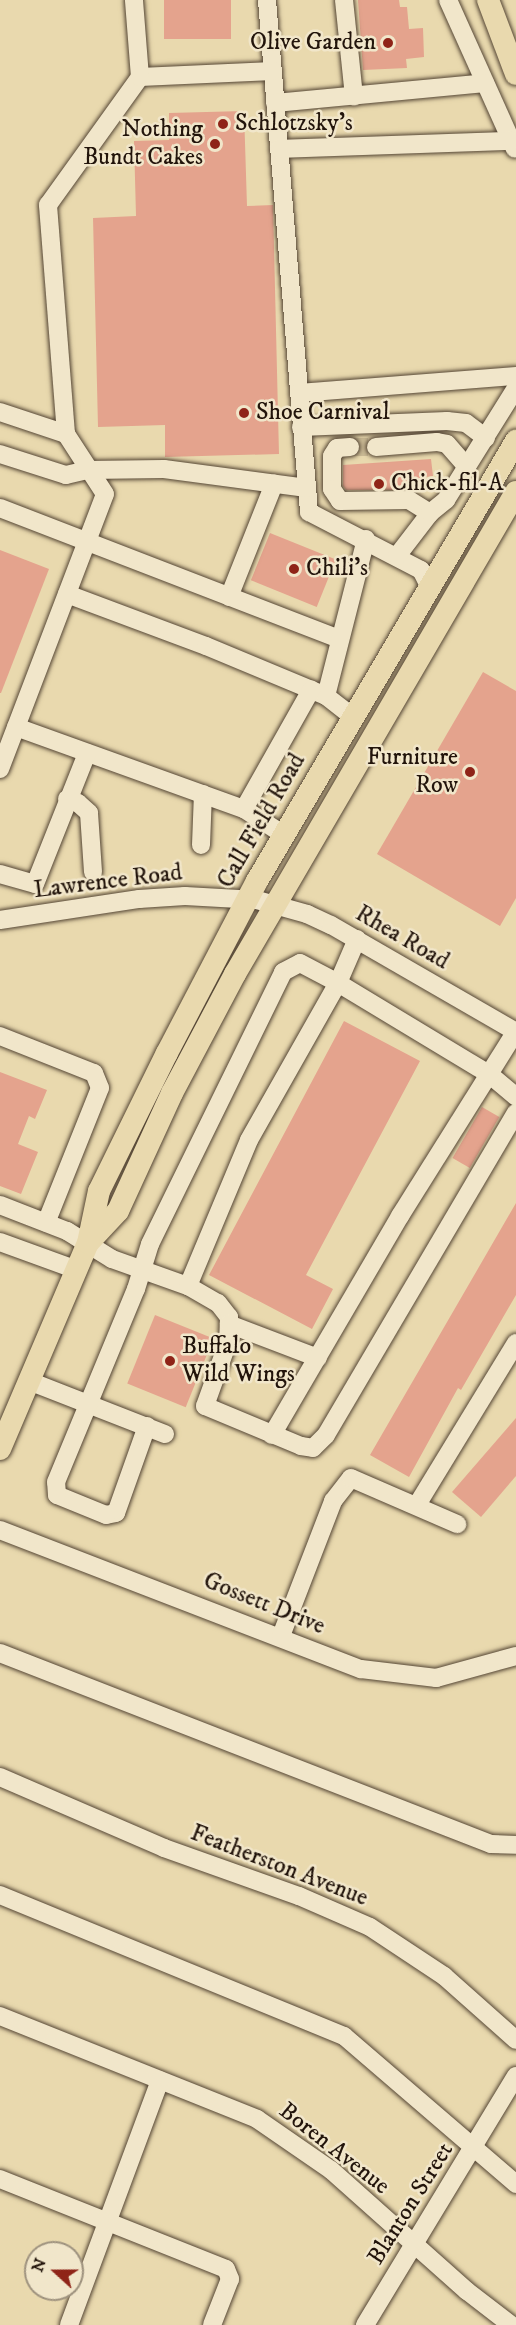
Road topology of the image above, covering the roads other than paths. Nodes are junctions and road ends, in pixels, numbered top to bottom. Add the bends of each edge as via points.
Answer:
1 (134, 0) edge
2 (267, 0) edge
3 (344, 0) edge
4 (448, 0) edge
5 (488, 0) edge
6 (273, 71) junction
7 (516, 74) edge
8 (140, 77) junction
9 (485, 83) junction
10 (354, 96) junction
11 (275, 104) junction
12 (514, 146) edge
13 (279, 149) junction
14 (516, 376) edge
15 (516, 388) edge
16 (299, 393) junction
17 (0, 412) edge
18 (301, 427) junction
19 (66, 434) junction
20 (486, 438) junction
21 (516, 441) edge
22 (350, 447) tunnel mouth
23 (375, 447) tunnel mouth
24 (0, 454) edge
25 (467, 467) junction
26 (88, 470) junction
27 (274, 484) junction
28 (307, 488) junction
29 (516, 492) edge
30 (0, 508) edge
31 (430, 513) junction
32 (366, 539) junction
33 (87, 542) junction
34 (397, 556) junction
35 (430, 588) junction
36 (67, 594) junction
37 (229, 597) junction
38 (453, 601) junction
39 (340, 639) junction
40 (318, 693) junction
41 (353, 717) junction
42 (16, 727) junction
43 (374, 735) junction
44 (87, 753) junction
45 (0, 769) edge
46 (203, 794) junction
47 (68, 799) junction
48 (244, 809) junction
49 (284, 836) junction
50 (201, 844) dead end
51 (93, 872) dead end
52 (0, 874) edge
53 (260, 902) junction
54 (0, 920) edge
55 (357, 939) junction
56 (338, 983) junction
57 (516, 1032) edge
58 (0, 1036) edge
59 (489, 1074) junction
60 (516, 1097) edge
61 (516, 1113) edge
62 (0, 1205) edge
63 (46, 1223) junction
64 (0, 1242) edge
65 (88, 1243) junction
66 (77, 1270) junction
67 (140, 1270) junction
68 (188, 1286) junction
69 (229, 1323) junction
70 (516, 1343) edge
71 (318, 1358) junction
72 (29, 1381) junction
73 (87, 1403) junction
74 (147, 1426) junction
75 (165, 1434) dead end
76 (272, 1435) junction
77 (0, 1449) edge
78 (417, 1505) junction
79 (457, 1524) dead end
80 (0, 1530) edge
81 (281, 1636) junction
82 (0, 1653) edge
83 (516, 1656) edge
84 (0, 1778) edge
85 (516, 1845) edge
86 (0, 1895) edge
87 (0, 2016) edge
88 (516, 2040) edge
89 (516, 2076) edge
90 (160, 2080) junction
91 (474, 2148) junction
92 (0, 2179) edge
93 (516, 2184) edge
94 (108, 2221) junction
95 (413, 2245) junction
96 (69, 2325) edge
97 (212, 2325) edge
98 (366, 2325) edge
99 (511, 2325) edge

1 - 8 street
2 - 6 street
3 - 10 street
4 - 9 street
5 - 7 main road
6 - 8 street
6 - 11 street
8 - 19 street via 48,205
9 - 10 street
9 - 12 street
10 - 11 street
11 - 13 street
12 - 13 street
13 - 16 street
14 - 16 street
15 - 20 street
16 - 18 street
17 - 19 street
18 - 20 street via 447,421 466,423
18 - 28 street
19 - 26 street
20 - 25 street
21 - 35 main road, Call Field Road
22 - 31 street via 338,448 332,456 332,489 340,501 409,500
23 - 25 street via 425,441 447,444
24 - 26 street via 66,475
25 - 31 street via 446,500
26 - 27 street via 164,469
26 - 33 street via 105,494
27 - 28 street
27 - 37 street
28 - 32 street via 309,512
29 - 38 main road, Call Field Road
30 - 33 street
31 - 34 street
32 - 34 street
32 - 39 street
33 - 36 street
33 - 37 street
34 - 35 street via 421,570
35 - 38 main road
35 - 41 main road, Call Field Road
36 - 40 street
36 - 42 street
37 - 39 street
38 - 43 main road, Call Field Road
39 - 40 street
40 - 41 street
40 - 48 street
41 - 43 main road
41 - 49 main road, Call Field Road
42 - 44 street
42 - 45 street
43 - 53 main road, Call Field Road
44 - 46 street
44 - 47 street
46 - 48 street
46 - 50 street
47 - 51 street via 89,813
47 - 52 street via 35,884
48 - 49 street
49 - 53 main road, Call Field Road
53 - 54 street, Lawrence Road via 185,896 139,899
53 - 55 street, Rhea Road via 307,914
53 - 65 main road, Call Field Road via 99,1191
55 - 56 street
55 - 57 street, Rhea Road
56 - 59 street
56 - 67 street via 300,963 283,972
56 - 68 street via 249,1140
57 - 59 street
58 - 63 street via 94,1073 100,1088
59 - 60 street
59 - 71 street
61 - 76 street via 326,1436 308,1449
62 - 63 street
63 - 65 street
64 - 66 street
65 - 66 main road, Call Field Road
65 - 67 street via 112,1259
66 - 72 main road, Call Field Road
67 - 68 street
67 - 73 street via 136,1289
68 - 69 street via 226,1310
69 - 71 street
69 - 76 street via 228,1342 205,1406
70 - 78 street
71 - 76 street
72 - 73 street
72 - 77 main road, Call Field Road
73 - 74 street
73 - 74 street via 55,1489 63,1499 106,1515 116,1513
74 - 75 street
78 - 79 street
78 - 81 street via 362,1479 351,1478 342,1486
80 - 81 street, Gossett Drive
81 - 83 street, Gossett Drive via 361,1668 411,1678 455,1676
82 - 85 street via 491,1844
84 - 88 street, Featherston Avenue via 164,1848 299,1896 370,1927 444,1976
86 - 91 street via 344,2036
87 - 90 street, Boren Avenue
89 - 91 street, Blanton Street
90 - 94 street
90 - 95 street, Boren Avenue via 248,2115 300,2146
91 - 93 street
91 - 95 street, Blanton Street
92 - 94 street
94 - 96 street
94 - 97 street via 226,2269 230,2279
95 - 98 street, Blanton Street
95 - 99 street, Boren Avenue

